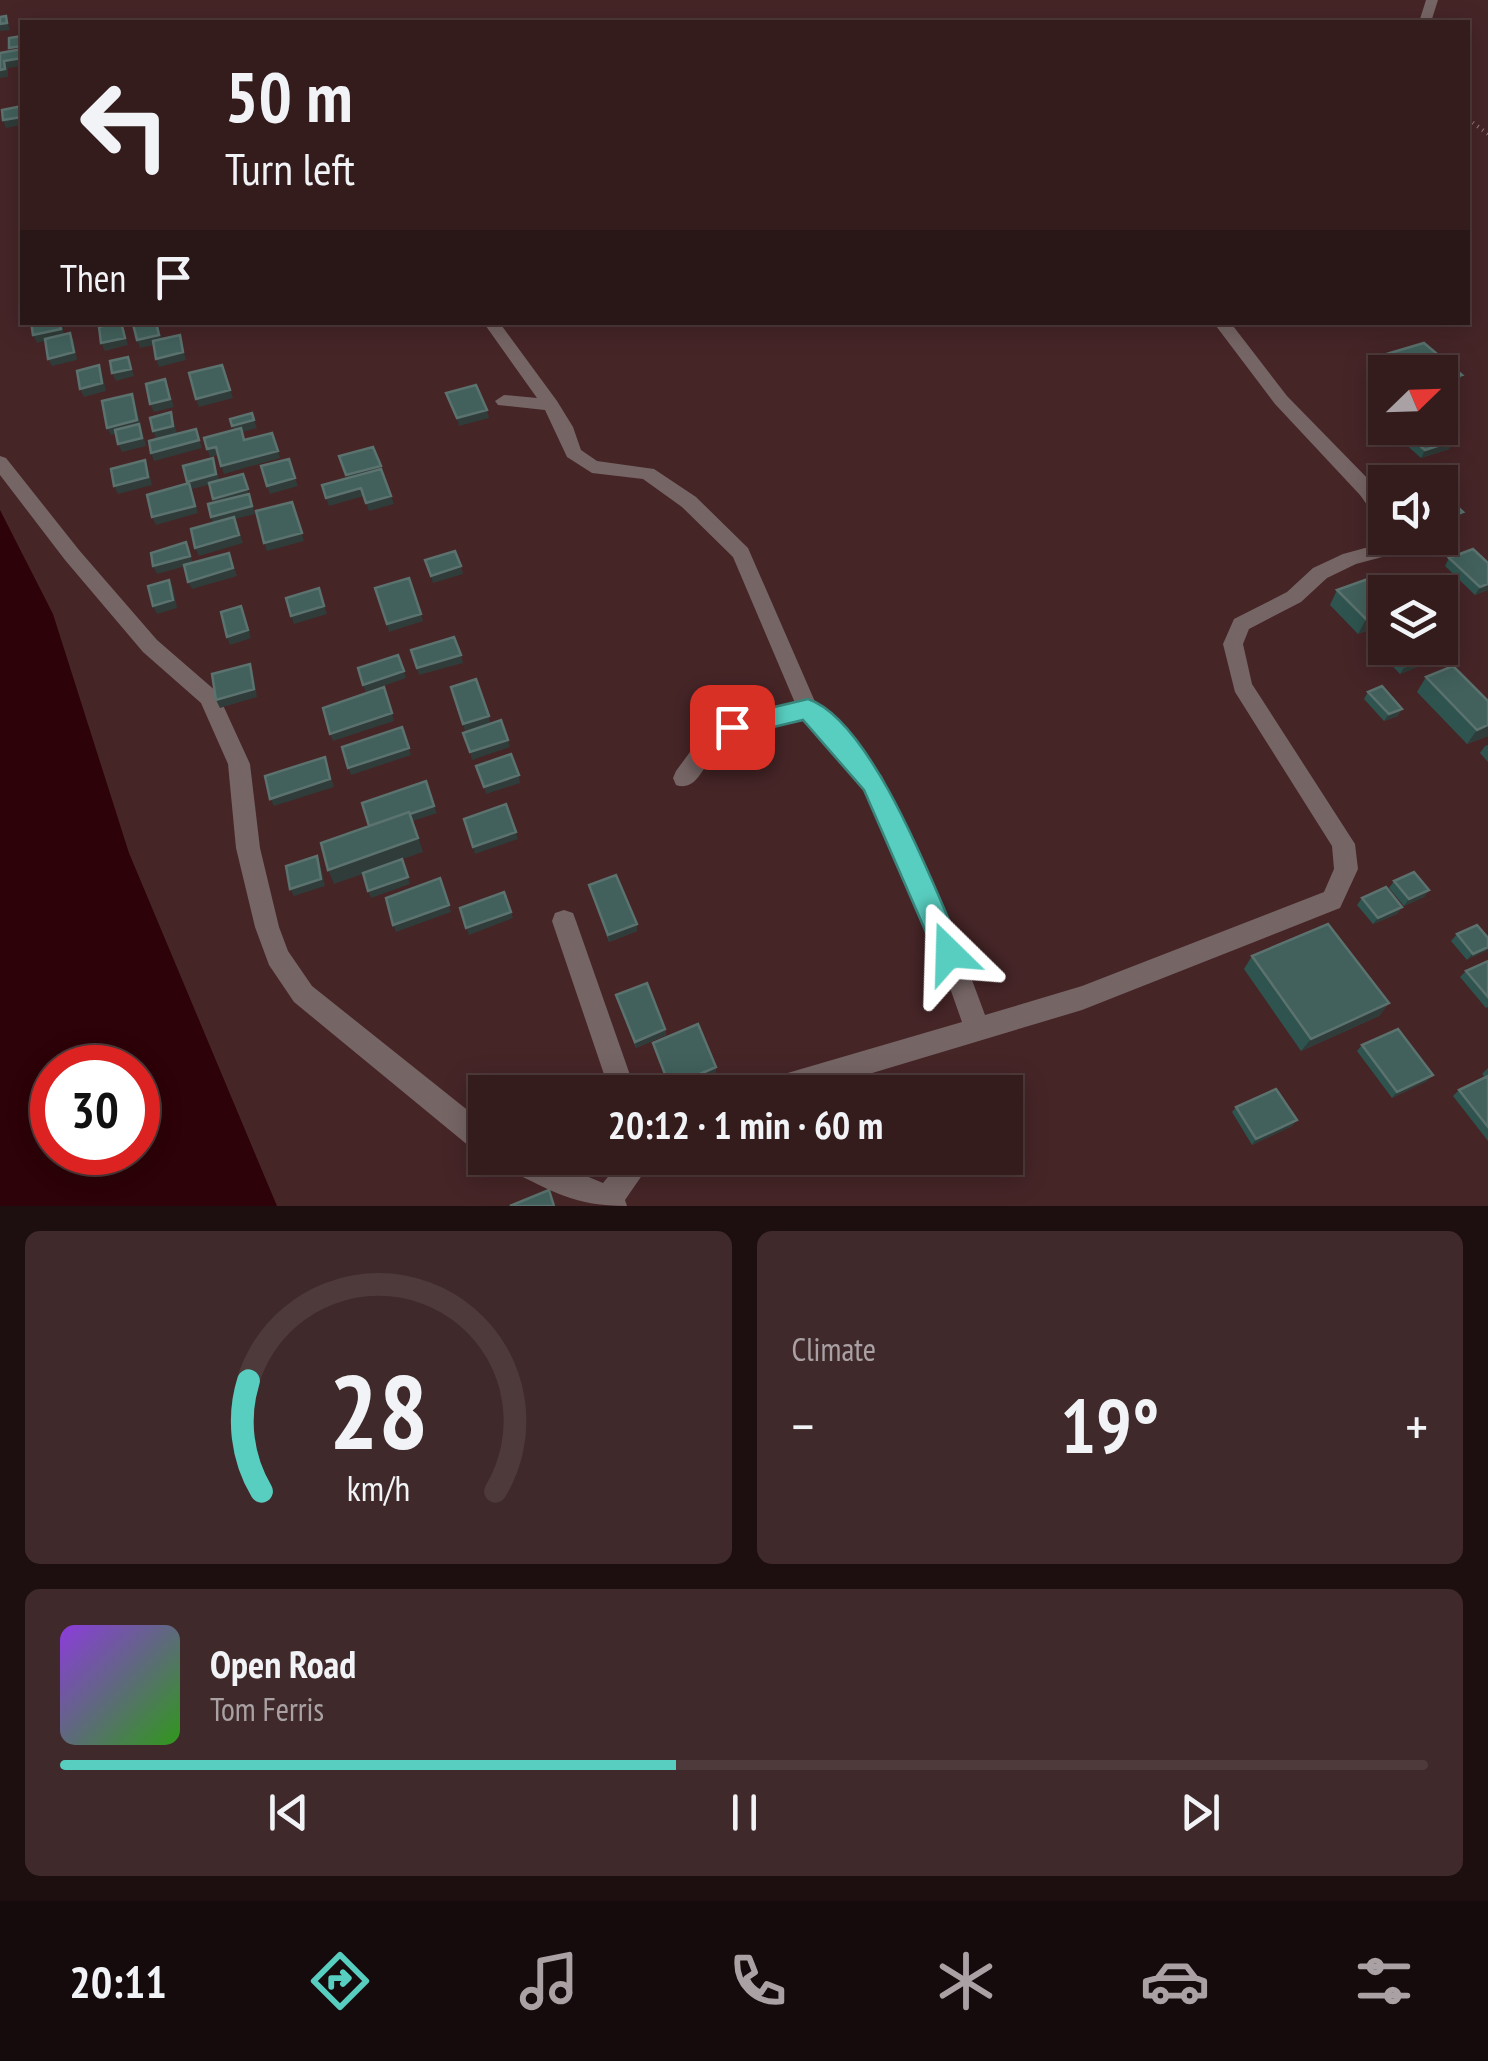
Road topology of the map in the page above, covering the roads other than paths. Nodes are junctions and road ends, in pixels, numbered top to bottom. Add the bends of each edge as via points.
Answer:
1 (492, 325) edge
2 (1223, 325) edge
3 (504, 400) dead end
4 (552, 406) junction
5 (0, 462) edge
6 (1368, 490) edge
7 (1368, 554) edge
8 (808, 709) junction
9 (684, 778) dead end
10 (564, 921) dead end
11 (978, 1029) junction
12 (617, 1075) edge
13 (824, 1075) edge
14 (468, 1128) edge
15 (549, 1175) edge
16 (628, 1175) edge
17 (610, 1202) edge

1 - 4 street
2 - 6 street via 1281,400
3 - 4 street
4 - 8 street via 573,453 592,467 648,472 740,552
5 - 14 street via 150,646 209,698 239,764 248,848 267,926 278,958 303,994
7 - 11 street via 1320,573 1294,597 1240,624 1232,644 1242,686 1343,844 1346,869 1332,900 1082,998
8 - 9 street via 732,727 712,739
8 - 11 street via 874,783 940,926
10 - 12 street
11 - 13 street
15 - 17 street
16 - 17 street

